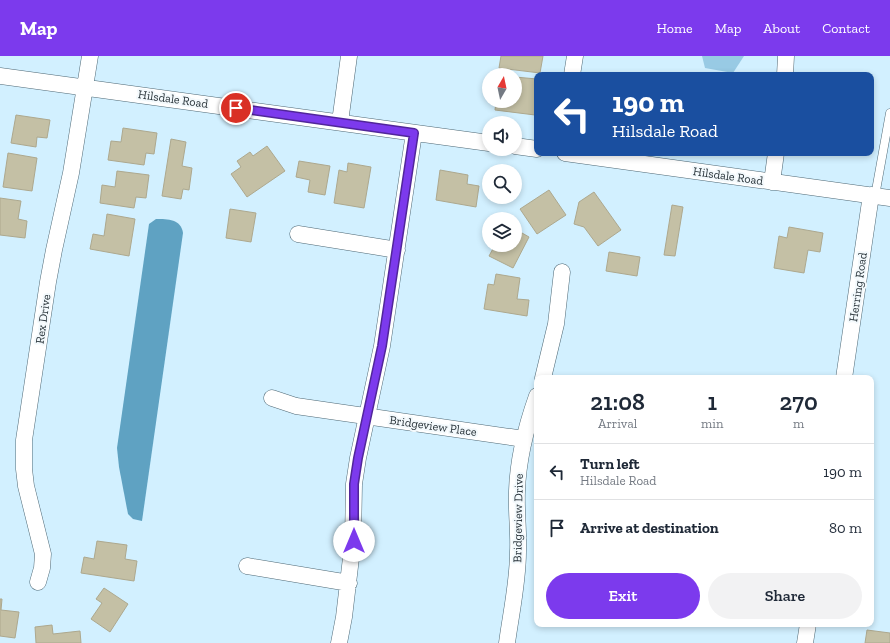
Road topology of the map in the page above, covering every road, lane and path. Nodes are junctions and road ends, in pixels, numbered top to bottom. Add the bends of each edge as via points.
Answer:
1 (90, 56) edge
2 (349, 56) edge
3 (575, 56) edge
4 (786, 56) edge
5 (572, 72) edge
6 (784, 72) edge
7 (0, 76) edge
8 (86, 87) junction
9 (890, 113) edge
10 (340, 122) junction
11 (414, 133) junction
12 (482, 142) edge
13 (522, 147) edge
14 (534, 149) edge
15 (586, 156) edge
16 (776, 156) edge
17 (772, 182) junction
18 (879, 196) edge
19 (298, 234) dead end
20 (397, 250) junction
21 (562, 272) dead end
22 (544, 375) edge
23 (845, 375) edge
24 (272, 398) dead end
25 (534, 404) edge
26 (366, 416) junction
27 (524, 439) junction
28 (247, 566) dead end
29 (38, 582) dead end
30 (349, 583) junction
31 (808, 627) edge
32 (339, 643) edge
33 (507, 643) edge
34 (805, 643) edge

1 - 8 street, Rex Drive
2 - 10 street
3 - 5 street
4 - 6 street
7 - 8 street, Hilsdale Road
8 - 10 street, Hilsdale Road
8 - 29 street, Rex Drive via 71,174 49,275 24,440 26,486 43,554
9 - 18 lane
10 - 11 street, Hilsdale Road
11 - 12 street, Hilsdale Road
11 - 20 street
13 - 14 street
15 - 17 street, Hilsdale Road
16 - 17 street
17 - 18 street, Hilsdale Road
18 - 23 street, Herring Road
19 - 20 street
20 - 26 street via 382,346
21 - 22 street via 556,324
24 - 26 street, Bridgeview Place via 296,406
25 - 27 street, Bridgeview Drive
26 - 27 street, Bridgeview Place
26 - 30 street via 354,484 354,541
27 - 33 street, Bridgeview Drive via 518,467 516,581
28 - 30 street
30 - 32 street
31 - 34 street

